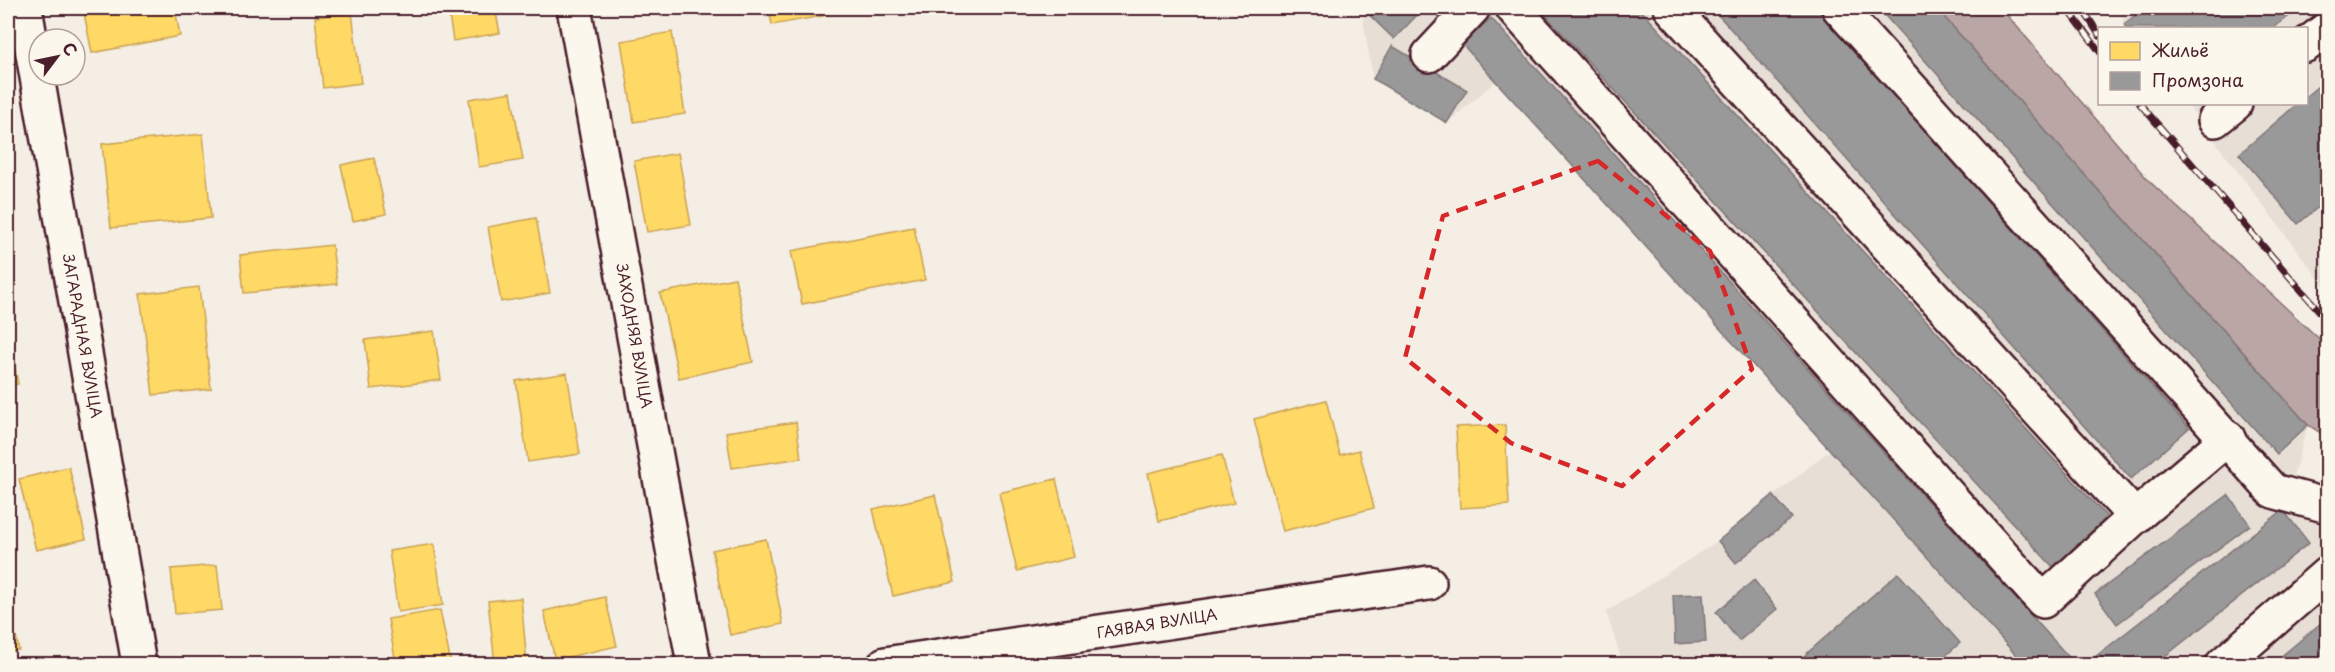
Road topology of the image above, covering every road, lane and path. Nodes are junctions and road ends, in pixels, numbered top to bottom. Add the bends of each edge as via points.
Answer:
1 (25, 8) edge
2 (574, 8) edge
3 (1473, 8) edge
4 (1513, 8) edge
5 (1671, 8) edge
6 (1839, 8) edge
7 (2328, 28) edge
8 (2308, 44) edge
9 (1429, 55) dead end
10 (2228, 438) junction
11 (2328, 506) edge
12 (2135, 517) junction
13 (2328, 573) edge
14 (1429, 582) dead end
15 (140, 664) edge
16 (694, 664) edge
17 (885, 664) edge
18 (2223, 664) edge

1 - 15 street, ЗАГАРАДНАЯ ВУЛІЦА
2 - 16 street, ЗАХОДНЯЯ ВУЛІЦА
3 - 9 street
4 - 12 street via 2043,601
5 - 12 street
6 - 10 street
7 - 8 street
10 - 11 street via 2273,491
10 - 12 street
13 - 18 street
14 - 17 street, ГАЯВАЯ ВУЛІЦА

